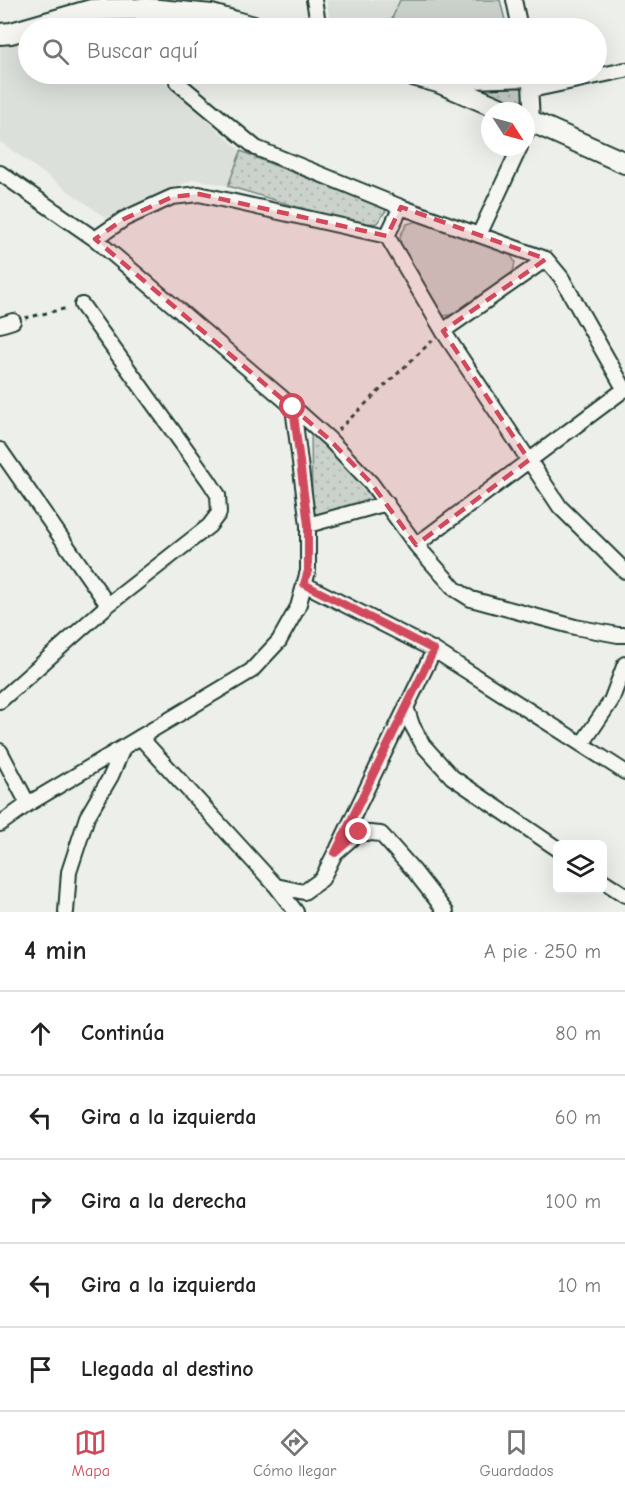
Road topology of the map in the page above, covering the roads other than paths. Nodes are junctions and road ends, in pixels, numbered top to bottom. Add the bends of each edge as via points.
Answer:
1 (314, 0) edge
2 (514, 0) edge
3 (147, 4) edge
4 (63, 18) edge
5 (222, 18) edge
6 (318, 18) edge
7 (518, 18) edge
8 (18, 31) edge
9 (0, 34) edge
10 (625, 70) edge
11 (607, 72) edge
12 (179, 84) edge
13 (443, 84) edge
14 (529, 84) edge
15 (485, 102) edge
16 (529, 102) edge
17 (535, 128) edge
18 (516, 156) edge
19 (625, 163) edge
20 (0, 173) edge
21 (402, 207) junction
22 (479, 235) junction
23 (387, 236) junction
24 (95, 239) junction
25 (546, 259) junction
26 (82, 305) road end
27 (443, 331) junction
28 (625, 390) edge
29 (293, 407) junction
30 (0, 450) edge
31 (529, 460) junction
32 (387, 503) junction
33 (308, 525) junction
34 (416, 545) junction
35 (625, 571) edge
36 (304, 584) junction
37 (108, 605) junction
38 (625, 635) edge
39 (434, 650) junction
40 (625, 664) edge
41 (0, 701) edge
42 (618, 702) edge
43 (406, 707) junction
44 (140, 737) junction
45 (582, 744) junction
46 (123, 748) junction
47 (0, 751) edge
48 (625, 772) edge
49 (28, 804) junction
50 (0, 824) edge
51 (553, 846) edge
52 (335, 853) junction
53 (607, 883) edge
54 (276, 886) junction
55 (625, 895) edge
56 (66, 912) edge
57 (296, 912) edge
58 (446, 912) edge

1 - 6 street
2 - 7 street
3 - 4 main road via 91,10
3 - 5 main road
8 - 9 main road
10 - 11 street
12 - 21 street via 256,148
13 - 15 main road
14 - 16 street
17 - 19 main road
18 - 22 street
20 - 24 street
21 - 22 street
21 - 23 street
22 - 25 street
23 - 24 street via 200,194 172,197 124,219
23 - 27 street
24 - 29 street
25 - 27 street
25 - 28 street via 561,277
26 - 37 street via 209,481 219,504 219,513 209,526
27 - 31 street
28 - 31 street
29 - 32 street via 329,439
29 - 33 street
30 - 37 street
31 - 34 street
31 - 35 street via 560,507
32 - 33 street
32 - 34 street
33 - 36 street via 308,571
34 - 38 street via 455,588 471,598 575,627
36 - 39 street
36 - 44 street via 298,607 279,641 251,671
37 - 41 street
39 - 43 street
39 - 45 street
40 - 42 street
42 - 45 street
43 - 51 street via 423,745 452,777
43 - 52 street
44 - 46 street
44 - 54 street
45 - 48 street
46 - 49 street
46 - 56 street via 87,817 69,872
47 - 49 street
49 - 50 street
52 - 54 street via 322,879 304,892
52 - 58 street via 359,832 381,834
53 - 55 street
54 - 57 street

